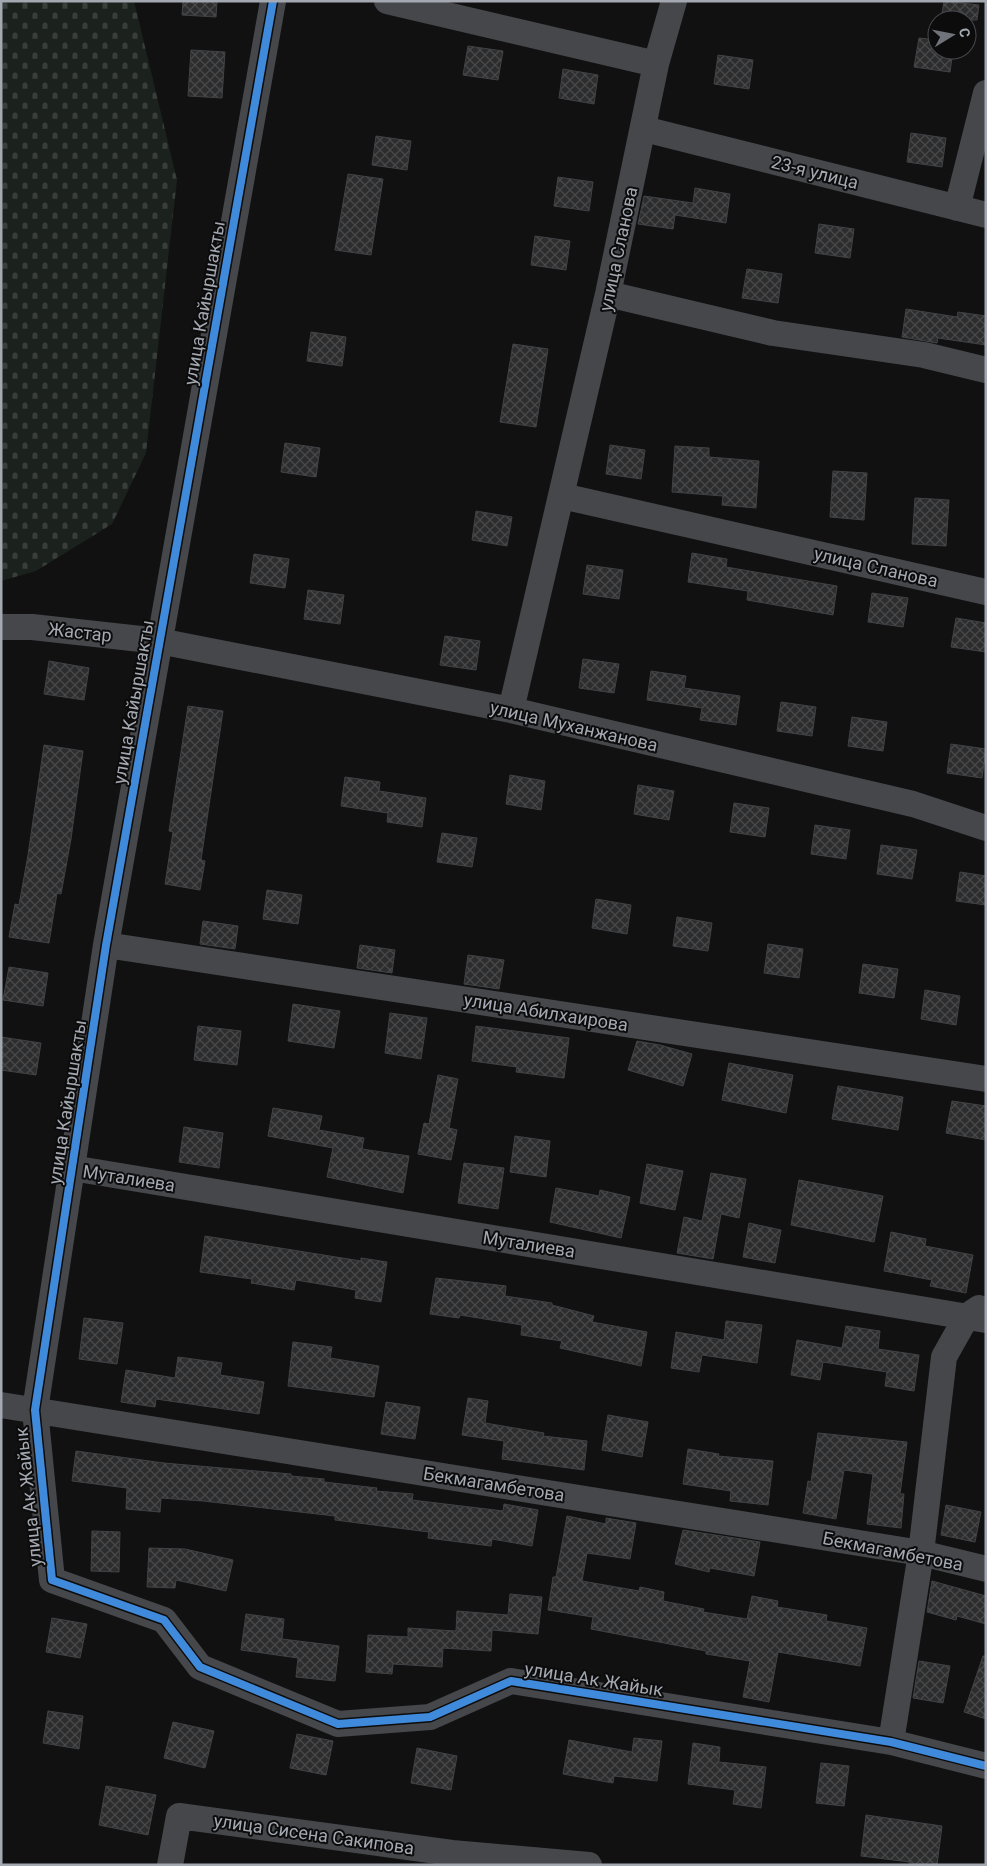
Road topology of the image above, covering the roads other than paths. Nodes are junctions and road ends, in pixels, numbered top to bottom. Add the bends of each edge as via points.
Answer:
1 (272, 1) edge
2 (387, 1) edge
3 (674, 1) edge
4 (656, 64) junction
5 (986, 93) edge
6 (644, 128) junction
7 (958, 208) junction
8 (986, 215) edge
9 (608, 294) junction
10 (986, 370) edge
11 (562, 496) junction
12 (986, 592) edge
13 (1, 627) edge
14 (159, 641) junction
15 (511, 710) junction
16 (986, 828) edge
17 (106, 944) junction
18 (986, 1079) edge
19 (72, 1168) junction
20 (979, 1313) edge
21 (1, 1406) edge
22 (35, 1410) junction
23 (921, 1553) junction
24 (986, 1569) edge
25 (891, 1742) junction
26 (986, 1766) edge
27 (170, 1865) edge
28 (589, 1865) edge

1 - 14 street, улица Кайыршакты
2 - 4 street
3 - 4 street, улица Сланова
4 - 6 street, улица Сланова
5 - 7 street
6 - 7 street, 23-я улица
6 - 9 street, улица Сланова
7 - 8 street, 23-я улица
9 - 10 street via 773,333 924,355
9 - 11 street, улица Сланова
11 - 12 street, улица Сланова
11 - 15 street, улица Сланова
13 - 14 street, Жастар via 32,627
14 - 15 street, улица Муханжанова
14 - 17 street, улица Кайыршакты
15 - 16 street, улица Муханжанова via 913,804
17 - 18 street, улица Абилхаирова
17 - 19 street, улица Кайыршакты
19 - 20 street, Муталиева
19 - 22 street, улица Кайыршакты
20 - 23 street via 944,1357
21 - 22 street, Бекмагамбетова
22 - 23 street, Бекмагамбетова
22 - 25 street, улица Ак Жайык via 52,1580 164,1620 200,1667 338,1724 430,1717 512,1681
23 - 24 street, Бекмагамбетова
23 - 25 street
25 - 26 street, улица Ак Жайык
27 - 28 street, улица Сисена Сакипова via 179,1816 452,1853

